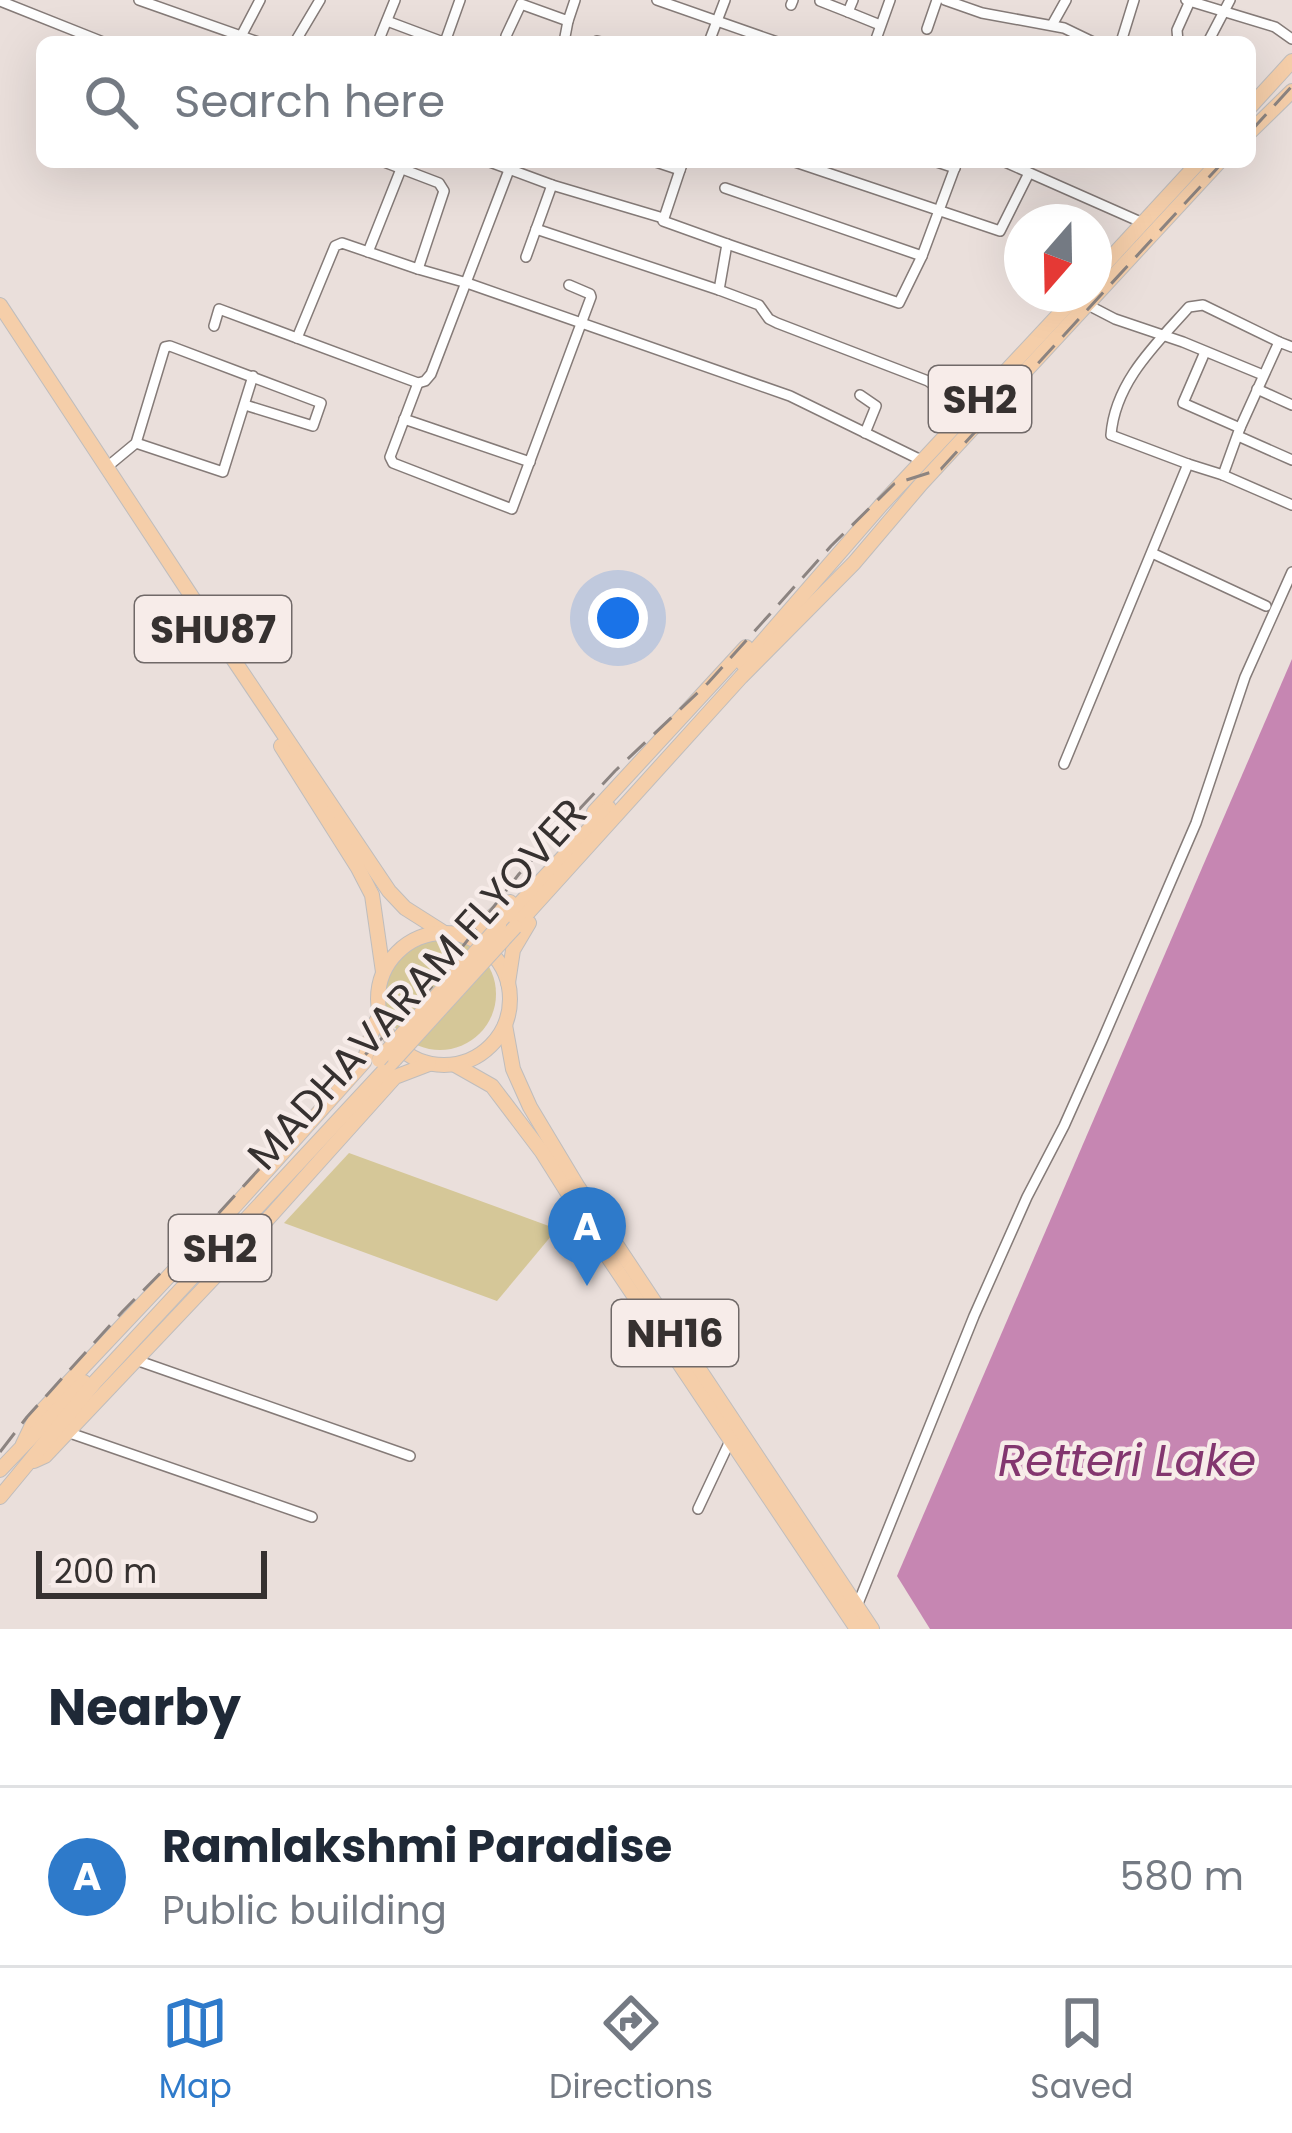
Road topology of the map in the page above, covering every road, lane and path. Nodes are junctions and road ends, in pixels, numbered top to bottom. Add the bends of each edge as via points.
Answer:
1 (140, 0) edge
2 (260, 0) edge
3 (320, 0) edge
4 (395, 0) edge
5 (460, 0) edge
6 (575, 0) edge
7 (656, 0) edge
8 (725, 0) edge
9 (853, 0) edge
10 (890, 0) edge
11 (941, 0) edge
12 (1066, 0) edge
13 (1134, 0) edge
14 (1188, 0) edge
15 (0, 1) edge
16 (820, 1) edge
17 (1228, 6) edge
18 (848, 12) junction
19 (387, 21) junction
20 (568, 21) junction
21 (717, 21) junction
22 (880, 25) junction
23 (1052, 26) junction
24 (927, 28) dead end
25 (88, 36) edge
26 (231, 36) edge
27 (241, 36) edge
28 (299, 36) edge
29 (381, 36) edge
30 (428, 36) edge
31 (446, 36) edge
32 (506, 36) dead end
33 (566, 36) edge
34 (711, 36) edge
35 (760, 36) edge
36 (876, 36) edge
37 (1082, 36) edge
38 (1123, 36) edge
39 (1178, 36) edge
40 (1211, 36) edge
41 (1292, 39) edge
42 (1292, 61) edge
43 (1292, 91) edge
44 (1256, 100) edge
45 (1256, 126) edge
46 (504, 168) edge
47 (680, 168) edge
48 (813, 168) edge
49 (955, 168) edge
50 (1018, 168) edge
51 (1193, 168) edge
52 (1213, 168) edge
53 (401, 169) joint
54 (509, 170) junction
55 (1029, 173) junction
56 (551, 184) junction
57 (725, 188) dead end
58 (939, 210) junction
59 (662, 218) junction
60 (1143, 223) junction
61 (536, 229) junction
62 (727, 244) junction
63 (368, 252) junction
64 (922, 256) junction
65 (526, 257) dead end
66 (1112, 257) edge
67 (418, 269) junction
68 (1112, 269) edge
69 (467, 283) junction
70 (569, 285) dead end
71 (719, 290) junction
72 (0, 305) edge
73 (1069, 312) edge
74 (1071, 312) edge
75 (1102, 312) edge
76 (0, 322) edge
77 (583, 324) junction
78 (214, 326) dead end
79 (1163, 336) junction
80 (297, 338) junction
81 (1279, 342) junction
82 (1292, 347) edge
83 (1205, 352) junction
84 (1263, 375) junction
85 (253, 376) junction
86 (418, 383) junction
87 (1257, 389) junction
88 (860, 395) dead end
89 (245, 405) junction
90 (1292, 405) edge
91 (969, 411) junction
92 (404, 419) junction
93 (1239, 432) junction
94 (865, 433) junction
95 (136, 442) junction
96 (923, 460) junction
97 (1292, 460) edge
98 (530, 462) junction
99 (1188, 464) junction
100 (107, 467) junction
101 (1223, 475) junction
102 (1292, 505) edge
103 (1152, 553) junction
104 (1292, 572) edge
105 (806, 592) junction
106 (1267, 607) dead end
107 (802, 610) junction
108 (1064, 764) dead end
109 (396, 899) junction
110 (375, 910) junction
111 (446, 934) junction
112 (467, 937) junction
113 (382, 973) junction
114 (508, 983) junction
115 (380, 1017) junction
116 (505, 1025) junction
117 (429, 1064) junction
118 (455, 1065) junction
119 (136, 1360) junction
120 (67, 1432) junction
121 (43, 1433) junction
122 (730, 1441) junction
123 (23, 1444) junction
124 (410, 1456) dead end
125 (29, 1463) junction
126 (0, 1470) edge
127 (0, 1497) edge
128 (698, 1509) dead end
129 (312, 1517) dead end
130 (856, 1606) junction
131 (856, 1629) edge
132 (872, 1629) edge

1 - 26 street
2 - 27 street
3 - 28 street
4 - 19 street
5 - 31 street
6 - 20 street
7 - 21 street
8 - 21 street
9 - 18 street
10 - 22 street
11 - 23 street
11 - 24 street
12 - 23 street
13 - 38 street
14 - 17 street
14 - 39 street
15 - 25 street
16 - 18 street
17 - 40 street
17 - 41 street
18 - 22 street
19 - 29 street
19 - 30 street
20 - 32 street via 521,4
20 - 33 street
21 - 34 street
21 - 35 street
22 - 36 street
23 - 37 street
42 - 44 main road
43 - 45 main road
46 - 54 street
47 - 59 street
48 - 58 street
49 - 58 street
50 - 55 street
51 - 60 main road
52 - 68 main road, SH2
53 - 63 street
53 - 67 street via 444,190
54 - 56 street
54 - 69 street
55 - 58 street via 1000,231
55 - 60 street
56 - 59 street
56 - 61 street
57 - 64 street
58 - 64 street
59 - 62 street
60 - 66 main road
61 - 65 street
61 - 71 street
62 - 64 street via 899,303
62 - 71 street
63 - 67 street
63 - 80 street via 335,246
67 - 69 street
69 - 77 street
69 - 86 street via 430,374
70 - 77 street via 590,293
71 - 91 street via 759,305 777,323 928,381
72 - 100 main road, SHU87
73 - 91 main road, SH2
74 - 107 main road, SH2 via 854,563
75 - 79 street
76 - 110 main road, SHU87 via 240,680 358,868
77 - 94 street via 790,396
77 - 98 street
78 - 80 street via 219,310
79 - 81 street via 1195,304
79 - 83 street
79 - 99 street via 1131,376 1111,435
80 - 86 street
81 - 82 street
81 - 84 street
83 - 84 street
83 - 93 street via 1184,403
84 - 87 street
85 - 89 street
85 - 89 street via 321,405 309,426
85 - 95 street via 165,347
86 - 92 street
87 - 90 street
87 - 93 street
88 - 94 street via 875,406
89 - 95 street via 223,472
91 - 96 main road, SH2
92 - 98 street
92 - 98 street via 393,463 509,509
93 - 97 street
93 - 101 street
94 - 96 street
95 - 100 street
96 - 105 main road, SH2
99 - 101 street
99 - 103 street
100 - 109 main road, SHU87
101 - 102 street
103 - 106 street
103 - 108 street
104 - 130 street via 1196,823 1009,1237
105 - 107 main road, MADHAVARAM FLYOVER / SH2
105 - 112 main road via 793,596 518,893
107 - 114 main road via 811,617 524,928
107 - 121 main road, MADHAVARAM FLYOVER / SH2, bridge
109 - 110 main road
109 - 111 main road, SHU87
110 - 113 main road, SHU87
111 - 112 main road, SHU87
111 - 113 main road via 408,943
112 - 114 main road via 486,948
113 - 115 main road, SHU87
114 - 116 main road
115 - 117 main road via 398,1047
115 - 123 main road via 364,1062 36,1417
116 - 118 main road via 493,1044
116 - 130 main road, NH16 via 513,1069 569,1172
117 - 118 main road
117 - 119 main road via 395,1077
118 - 122 main road, NH16 via 491,1086 542,1152
119 - 120 main road
119 - 124 street
120 - 125 main road
120 - 129 street
121 - 123 main road, MADHAVARAM FLYOVER / SH2
121 - 125 main road, MADHAVARAM FLYOVER / SH2
122 - 128 street
122 - 131 main road, NH16
123 - 126 main road, SH2
125 - 127 main road, SH2
130 - 132 main road, NH16

